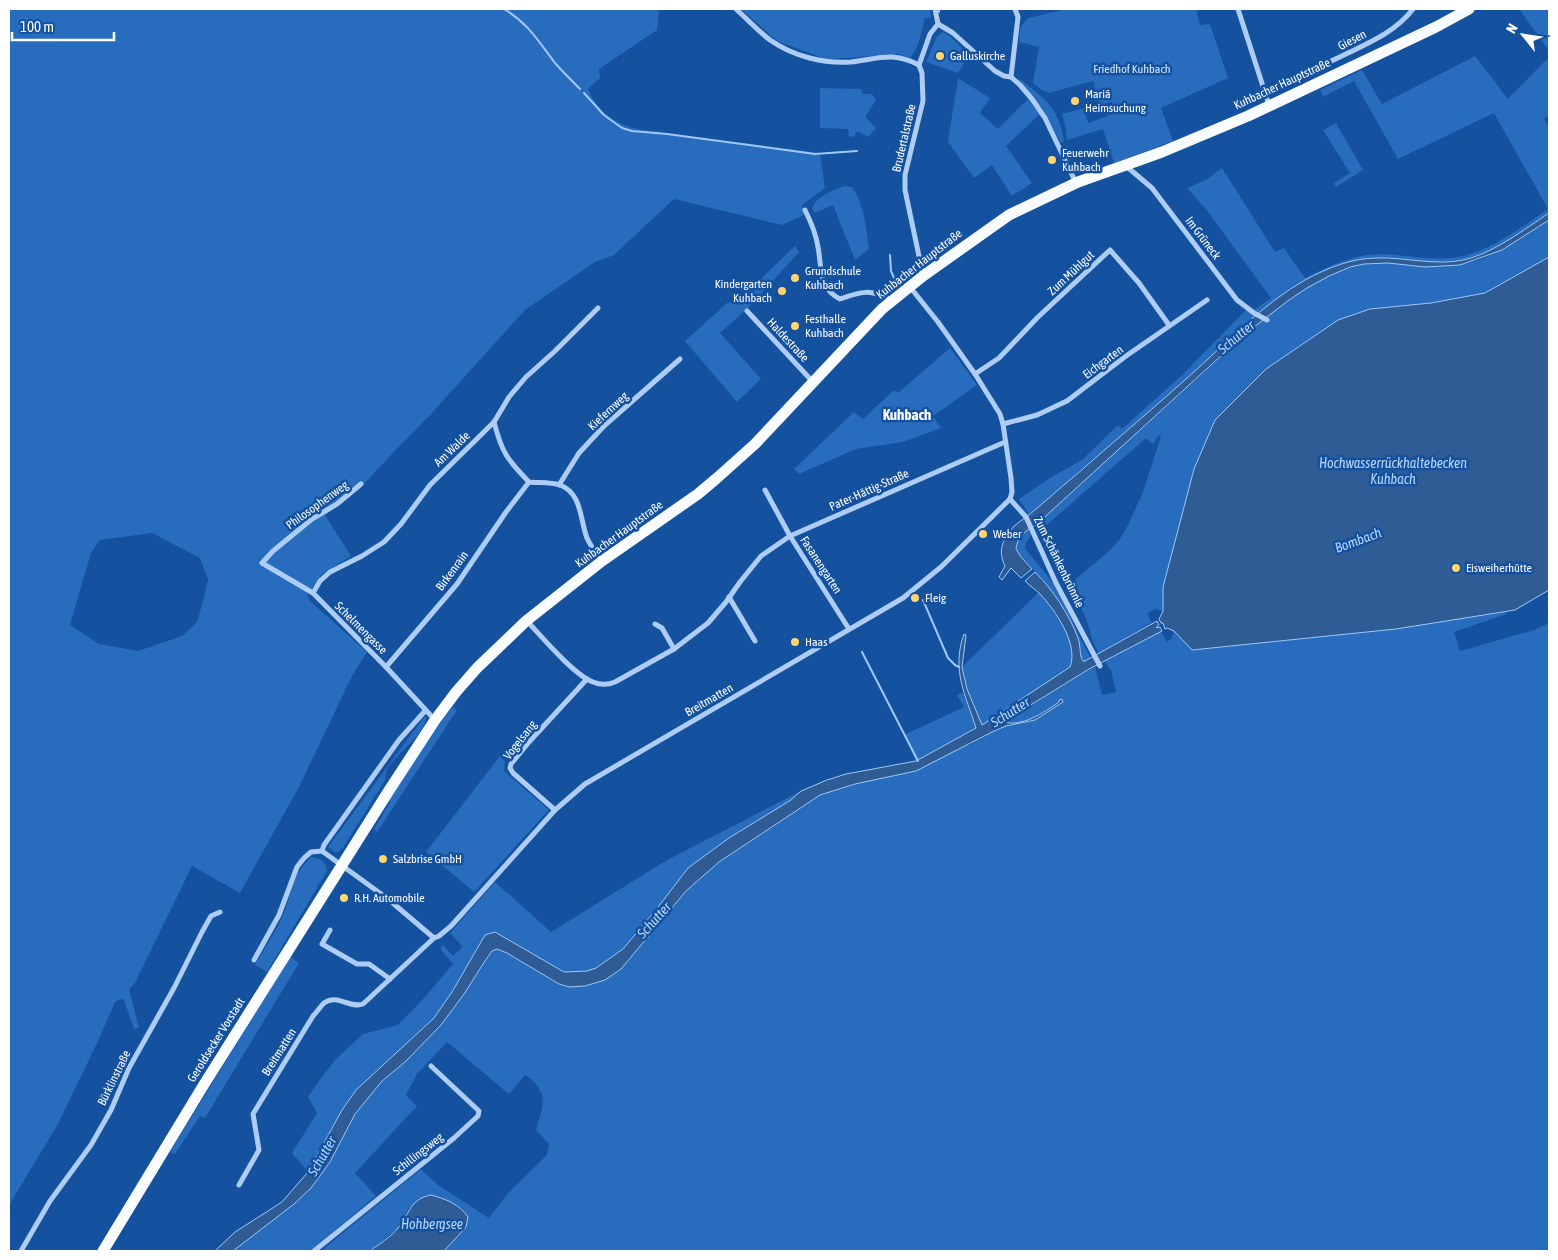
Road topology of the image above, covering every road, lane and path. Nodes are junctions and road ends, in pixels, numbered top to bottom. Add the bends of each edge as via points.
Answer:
1 (736, 9) edge
2 (935, 9) edge
3 (1015, 9) edge
4 (1238, 9) edge
5 (1414, 9) edge
6 (1469, 9) edge
7 (938, 24) junction
8 (919, 65) junction
9 (1011, 77) junction
10 (1265, 90) junction
11 (1269, 106) junction
12 (1126, 165) junction
13 (1076, 184) junction
14 (805, 210) dead end
15 (923, 276) junction
16 (909, 286) junction
17 (892, 300) junction
18 (1207, 300) dead end
19 (598, 308) dead end
20 (747, 311) dead end
21 (1266, 320) dead end
22 (1169, 325) junction
23 (680, 359) dead end
24 (975, 374) junction
25 (813, 382) junction
26 (494, 422) junction
27 (1003, 424) junction
28 (1005, 442) junction
29 (529, 482) junction
30 (361, 484) dead end
31 (559, 485) junction
32 (765, 490) dead end
33 (1010, 499) junction
34 (790, 536) junction
35 (602, 561) junction
36 (262, 563) joint
37 (313, 593) junction
38 (729, 598) junction
39 (526, 621) junction
40 (655, 624) dead end
41 (849, 629) junction
42 (755, 641) dead end
43 (674, 649) junction
44 (1100, 666) dead end
45 (386, 667) junction
46 (587, 679) junction
47 (425, 710) junction
48 (435, 720) junction
49 (555, 810) junction
50 (322, 852) junction
51 (342, 865) junction
52 (220, 912) dead end
53 (330, 930) dead end
54 (434, 938) junction
55 (254, 960) dead end
56 (390, 979) junction
57 (431, 1066) dead end
58 (239, 1185) dead end
59 (21, 1251) edge
60 (103, 1251) edge
61 (314, 1251) edge

1 - 8 street via 769,39 815,60 851,62 898,57
2 - 7 street
3 - 9 street via 1018,17
4 - 10 street
5 - 10 street, Giesen via 1397,27 1364,45
6 - 11 main road, Kuhbacher Hauptstraße
7 - 8 street, Brudertalstraße via 930,34
7 - 9 street via 953,33 995,71
8 - 15 street, Brudertalstraße via 923,101 904,190
9 - 13 street via 1032,98 1045,118
10 - 11 street
11 - 12 main road, Kuhbacher Hauptstraße
12 - 13 main road, Kuhbacher Hauptstraße
12 - 21 street, Im Grüneck via 1152,188 1237,300
13 - 15 main road, Kuhbacher Hauptstraße via 1009,215
14 - 17 street via 814,230 824,285 830,294 840,298 859,292 877,293
15 - 16 main road, Kuhbacher Hauptstraße
16 - 17 main road, Kuhbacher Hauptstraße
16 - 24 street
17 - 25 main road, Kuhbacher Hauptstraße
18 - 22 street, Eichgarten
19 - 26 street, Am Walde via 526,377
20 - 25 street, Haldestraße
22 - 24 street, Zum Mühlgut via 1110,250 999,358
22 - 27 street, Eichgarten via 1067,401 1037,415
23 - 31 street, Kiefernweg via 604,426 579,454
24 - 27 street
25 - 35 main road, Kuhbacher Hauptstraße via 755,444 698,494
26 - 29 street via 500,444 510,462
26 - 37 street, Am Walde via 430,485 384,542 330,572
27 - 28 street
28 - 33 street via 1012,492
28 - 34 street, Pater-Hättig-Straße
29 - 31 street
29 - 45 street, Birkenrain via 457,584
30 - 36 street, Philosophenweg via 312,519
31 - 35 street via 577,502 586,536
32 - 34 street
33 - 41 street, Breitmatten via 921,584
33 - 44 street, Zum Schänkenbrünnle via 1026,517
34 - 38 street, Fasanengarten via 761,556
34 - 41 street, Fasanengarten
35 - 39 main road, Kuhbacher Hauptstraße
36 - 37 street, Schelmengasse
37 - 45 street, Schelmengasse
38 - 42 street
38 - 43 street, Fasanengarten via 708,623
39 - 46 street, Fasanengarten
39 - 48 main road, Kuhbacher Hauptstraße via 477,668
40 - 43 street via 662,628
41 - 49 street, Breitmatten via 585,784
43 - 46 street, Fasanengarten via 616,682 600,684
45 - 47 street, Schelmengasse
46 - 49 street, Vogelsang via 529,742 510,768
47 - 48 street, Schelmengasse
47 - 50 street via 399,740
48 - 51 main road, Geroldsecker Vorstadt
49 - 54 street, Breitmatten via 451,926
50 - 51 street
50 - 55 street via 311,852 297,867 279,915
51 - 54 street
51 - 60 main road, Geroldsecker Vorstadt
52 - 59 street, Bürklinstraße via 211,916 91,1145 50,1201
53 - 56 street via 322,944 358,964 369,964
54 - 56 street, Breitmatten
56 - 58 street, Breitmatten via 363,1004 356,1006 333,1000 325,1002 313,1016 253,1114 260,1150
57 - 61 street, Schillingsweg via 479,1111 478,1116

